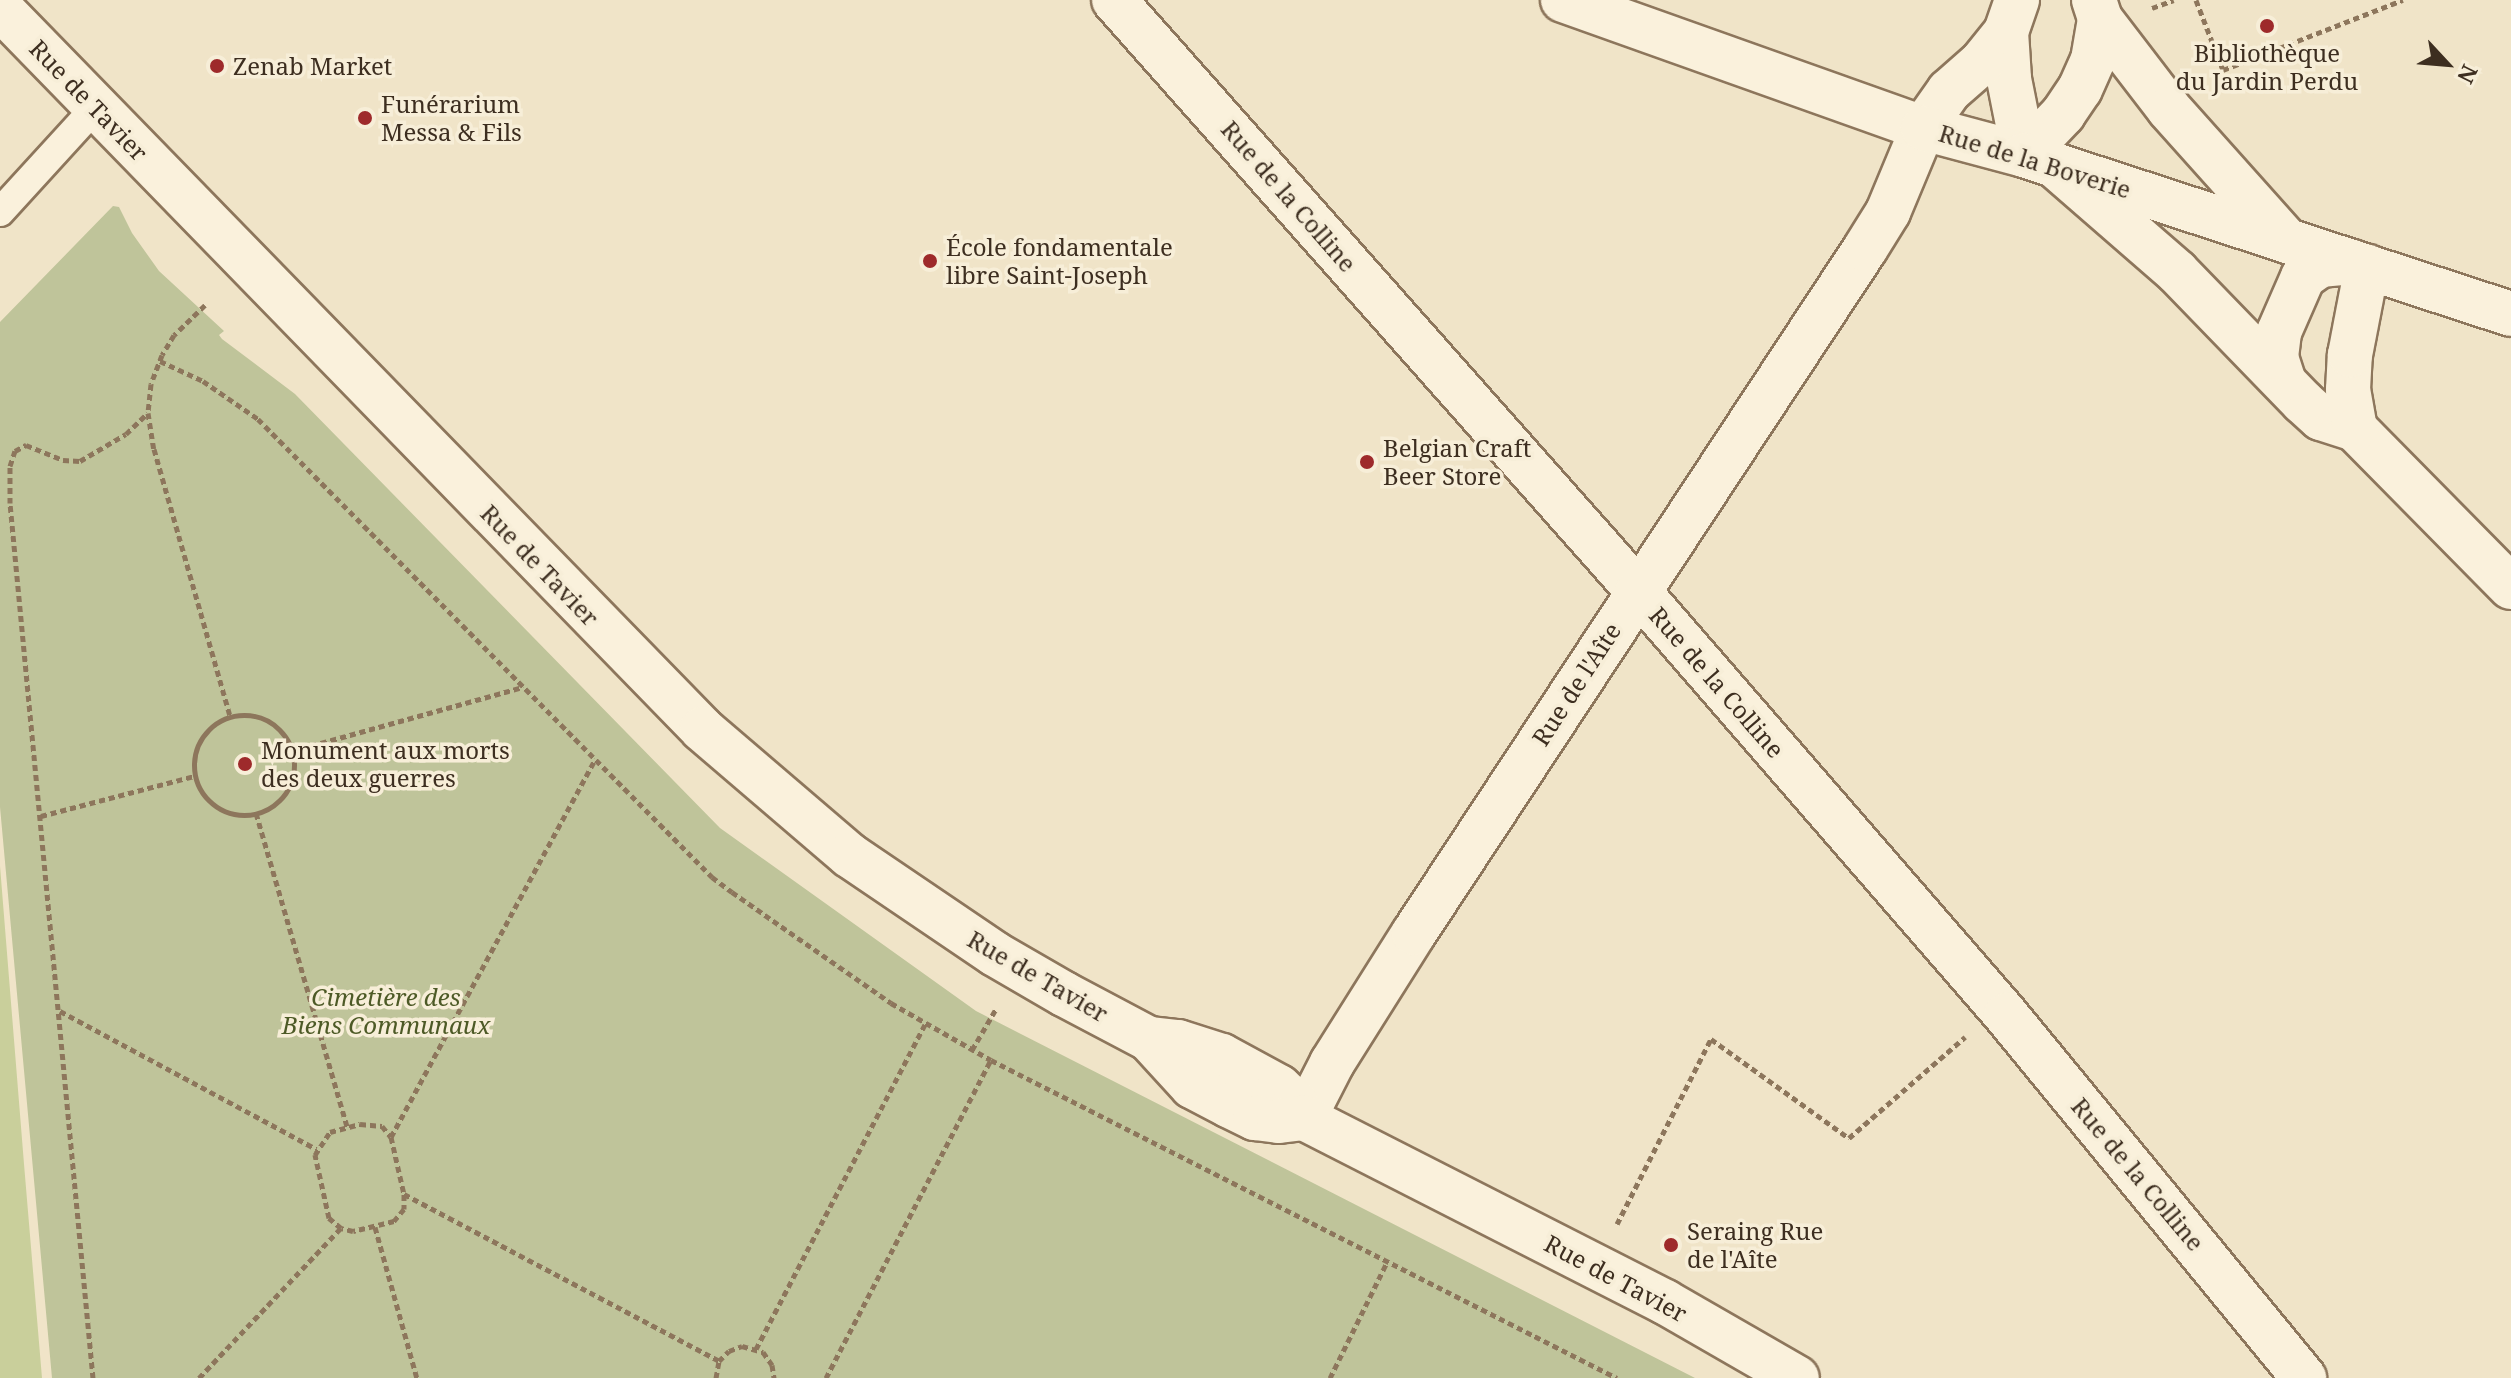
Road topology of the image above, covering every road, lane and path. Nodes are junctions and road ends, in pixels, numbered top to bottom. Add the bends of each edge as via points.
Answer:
1 (1114, 0) edge
2 (1563, 0) edge
3 (2196, 0) edge
4 (2403, 0) edge
5 (0, 8) edge
6 (2097, 10) edge
7 (2012, 16) edge
8 (96, 107) junction
9 (1923, 128) junction
10 (2039, 160) junction
11 (0, 212) edge
12 (2287, 241) junction
13 (2360, 264) junction
14 (205, 305) dead end
15 (2511, 314) edge
16 (2283, 379) junction
17 (148, 413) junction
18 (2355, 429) junction
19 (2511, 587) edge
20 (1638, 591) junction
21 (524, 687) dead end
22 (230, 716) junction
23 (292, 751) junction
24 (595, 759) dead end
25 (195, 776) junction
26 (256, 813) junction
27 (41, 816) junction
28 (996, 1009) dead end
29 (60, 1010) junction
30 (925, 1024) dead end
31 (1977, 1026) dead end
32 (972, 1050) dead end
33 (991, 1060) dead end
34 (1304, 1118) junction
35 (347, 1127) junction
36 (391, 1137) junction
37 (316, 1149) junction
38 (404, 1194) junction
39 (1617, 1224) dead end
40 (375, 1227) junction
41 (341, 1228) junction
42 (1387, 1262) dead end
43 (756, 1349) junction
44 (719, 1361) junction
45 (93, 1378) edge
46 (199, 1378) edge
47 (417, 1378) edge
48 (716, 1378) edge
49 (774, 1378) edge
50 (826, 1378) edge
51 (1330, 1378) edge
52 (1797, 1378) edge
53 (2304, 1378) edge

1 - 20 street, Rue de la Colline
2 - 9 street, Rue de la Boverie
3 - 4 path via 2223,70
5 - 8 street, Rue de Tavier
6 - 10 street via 2093,60
6 - 12 street via 2169,109
7 - 9 street, Rue de l'Aîte via 1981,63 1949,91
7 - 10 street via 2009,79
8 - 11 lane
8 - 34 street, Rue de Tavier via 744,768 849,855 1007,961 1149,1039 1222,1056 1279,1087
9 - 10 street, Rue de la Boverie
9 - 20 street, Rue de l'Aîte via 1888,212
10 - 12 street, Rue de la Boverie
10 - 16 street via 2177,272
12 - 13 street, Rue de la Boverie
13 - 15 street, Rue de la Boverie
13 - 16 street via 2320,265 2303,277 2279,332 2276,357
13 - 18 street via 2348,390
14 - 17 path via 162,355
16 - 18 street via 2321,418
17 - 22 path
17 - 27 path via 114,443 80,461 26,445 15,451 10,466
18 - 19 street
20 - 34 street, Rue de l'Aîte via 1375,993
20 - 53 street, Rue de la Colline via 2006,1015
21 - 23 path
22 - 23 path via 263,718 277,726
22 - 25 path via 203,735
23 - 26 path via 289,788 279,801
24 - 36 path
25 - 26 path via 204,797 217,808 232,814
25 - 27 path
26 - 35 path
27 - 29 path
28 - 32 path
29 - 37 path
29 - 45 path
30 - 43 path
31 - 39 path via 1849,1138 1711,1039
33 - 50 path
34 - 52 street, Rue de Tavier via 1665,1302
35 - 36 path via 382,1126
35 - 37 path via 330,1132
36 - 38 path
37 - 41 path via 329,1218
38 - 40 path via 404,1209 394,1221
38 - 44 path
40 - 41 path
40 - 47 path
41 - 46 path
42 - 51 path
43 - 44 path via 735,1348
43 - 49 path via 768,1358
44 - 48 path

